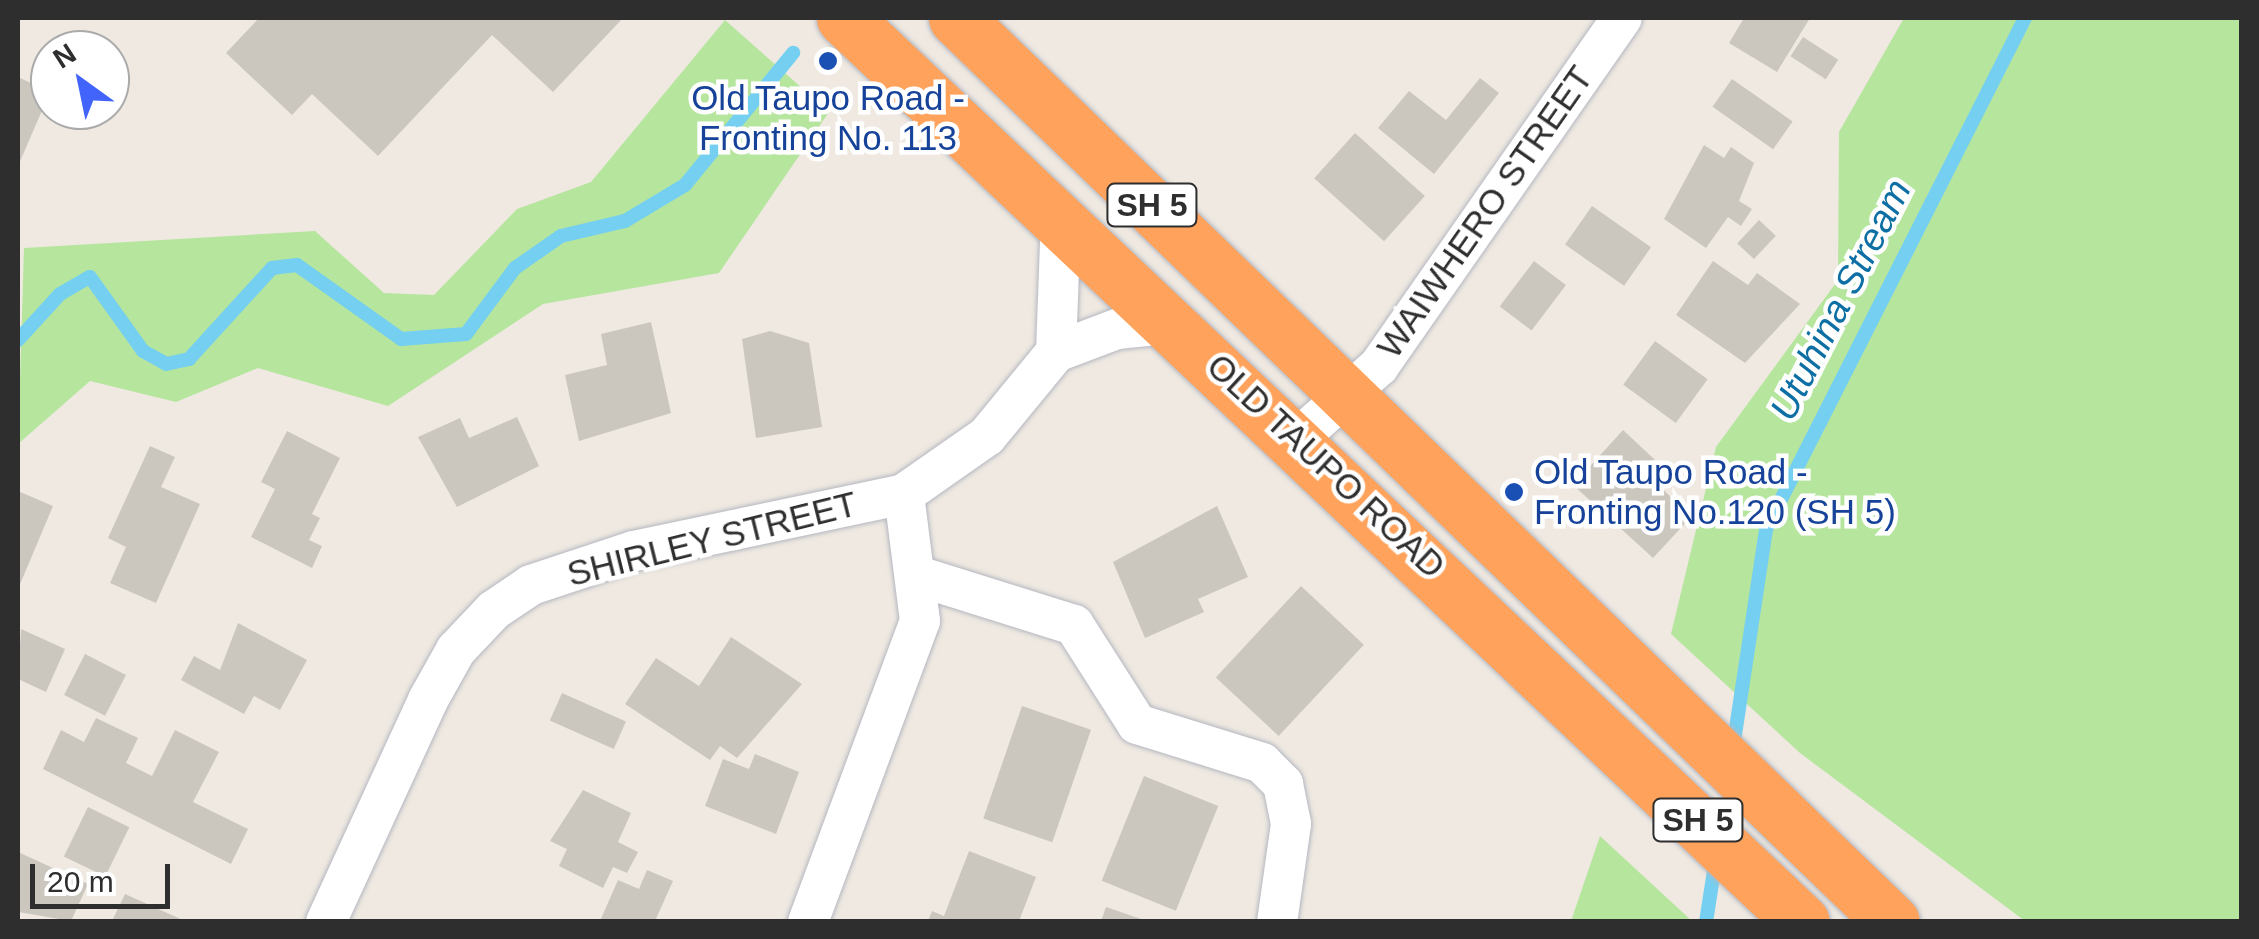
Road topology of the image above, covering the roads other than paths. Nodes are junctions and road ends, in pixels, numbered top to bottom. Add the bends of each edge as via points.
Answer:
1 (844, 18) edge
2 (956, 18) edge
3 (1622, 18) edge
4 (1061, 215) junction
5 (1176, 323) junction
6 (1056, 352) junction
7 (1347, 392) junction
8 (1296, 440) junction
9 (904, 494) junction
10 (921, 578) junction
11 (326, 922) edge
12 (808, 922) edge
13 (1277, 922) edge
14 (1802, 922) edge
15 (1892, 922) edge

1 - 4 highway, OLD TAUPO ROAD / SH 5
2 - 7 highway, OLD TAUPO ROAD / SH 5
3 - 7 street, WAIWHERO STREET via 1379,366
4 - 5 highway, OLD TAUPO ROAD / SH 5
4 - 6 street
5 - 6 street, SHIRLEY STREET via 1117,328
5 - 8 highway, OLD TAUPO ROAD / SH 5
6 - 9 street, SHIRLEY STREET via 987,436
7 - 8 street, WAIWHERO STREET
7 - 15 highway, OLD TAUPO ROAD / SH 5
8 - 14 highway, OLD TAUPO ROAD / SH 5
9 - 10 street
9 - 11 street, SHIRLEY STREET via 634,551 531,585 494,610 428,700
10 - 12 street via 910,660
10 - 13 street via 1074,626 1138,724 1262,763 1283,784 1291,824

